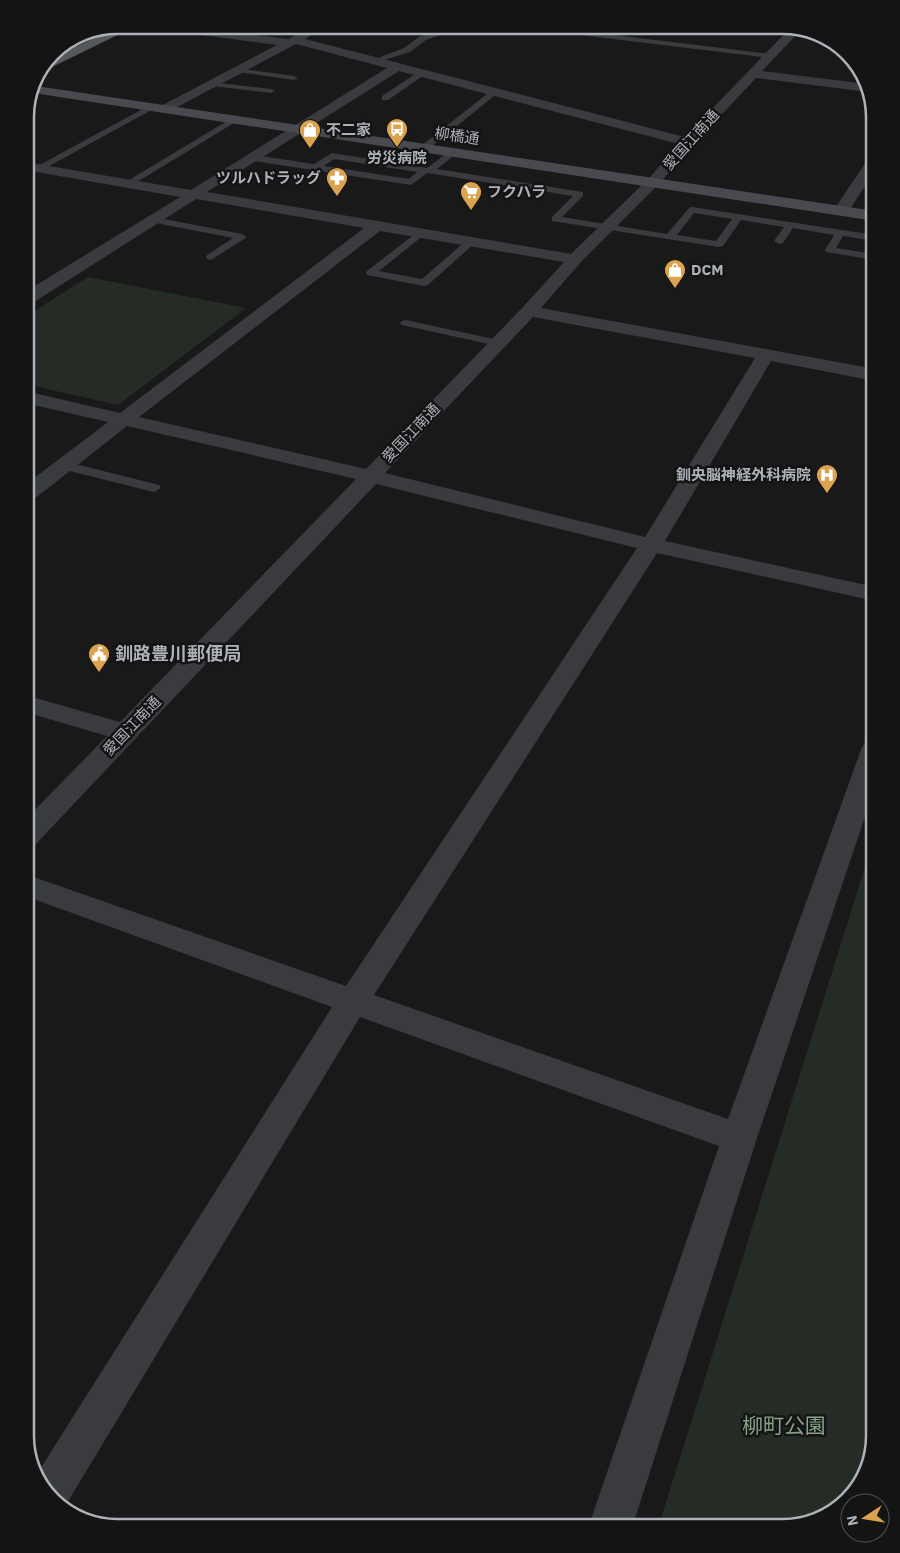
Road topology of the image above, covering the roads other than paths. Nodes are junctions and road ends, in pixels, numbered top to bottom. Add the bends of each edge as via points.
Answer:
1 (112, 34) edge
2 (217, 34) edge
3 (236, 34) edge
4 (307, 34) edge
5 (436, 34) edge
6 (591, 34) edge
7 (641, 34) edge
8 (791, 34) edge
9 (232, 36) junction
10 (292, 42) junction
11 (668, 43) junction
12 (770, 56) junction
13 (56, 60) edge
14 (374, 61) junction
15 (397, 67) junction
16 (238, 70) junction
17 (423, 73) junction
18 (753, 74) junction
19 (294, 78) dead end
20 (214, 84) junction
21 (860, 87) edge
22 (38, 91) edge
23 (271, 91) dead end
24 (495, 92) junction
25 (384, 98) dead end
26 (159, 108) junction
27 (235, 120) junction
28 (300, 129) junction
29 (688, 142) junction
30 (424, 148) junction
31 (453, 152) junction
32 (254, 158) junction
33 (37, 171) edge
34 (427, 171) junction
35 (866, 174) edge
36 (654, 181) junction
37 (129, 183) junction
38 (195, 194) junction
39 (840, 211) junction
40 (866, 215) edge
41 (738, 217) junction
42 (798, 218) junction
43 (154, 220) junction
44 (376, 226) junction
45 (608, 227) junction
46 (420, 233) junction
47 (840, 233) junction
48 (670, 237) junction
49 (866, 237) edge
50 (779, 241) dead end
51 (471, 242) junction
52 (866, 256) edge
53 (211, 257) dead end
54 (575, 259) junction
55 (34, 294) edge
56 (529, 311) junction
57 (406, 323) dead end
58 (498, 343) junction
59 (766, 355) junction
60 (866, 373) edge
61 (34, 399) edge
62 (121, 420) junction
63 (63, 465) junction
64 (370, 476) junction
65 (34, 488) edge
66 (154, 488) dead end
67 (651, 545) junction
68 (866, 592) edge
69 (34, 706) edge
70 (126, 733) junction
71 (866, 773) edge
72 (34, 829) edge
73 (34, 888) edge
74 (353, 1001) junction
75 (739, 1138) junction
76 (52, 1488) edge
77 (613, 1519) edge

1 - 13 main road
2 - 9 street
3 - 9 lane
4 - 10 street
5 - 14 lane via 423,38 407,50
6 - 11 lane
7 - 11 lane
8 - 12 street, 愛国江南通
9 - 10 street
10 - 14 street
10 - 16 street
11 - 12 lane
12 - 18 street, 愛国江南通
14 - 15 street
15 - 17 street
15 - 28 street
16 - 19 lane
16 - 20 street
17 - 24 street
17 - 25 lane
18 - 21 street
18 - 29 street, 愛国江南通
20 - 23 lane
20 - 26 street
22 - 26 street, 柳橋通
24 - 29 street
24 - 30 lane
26 - 27 street, 柳橋通
26 - 33 lane
27 - 28 street, 柳橋通
27 - 37 lane
28 - 30 street, 柳橋通
28 - 32 street
29 - 36 street, 愛国江南通
30 - 31 street, 柳橋通
31 - 34 lane
31 - 36 street, 柳橋通
32 - 34 lane via 316,167 332,156
32 - 38 street
33 - 37 street
34 - 45 lane via 580,194 555,218
35 - 39 street
36 - 42 street, 柳橋通
36 - 45 street, 愛国江南通
37 - 38 street
38 - 43 street
38 - 44 street
39 - 40 street, 柳橋通
39 - 42 street, 柳橋通
41 - 42 lane
41 - 48 lane via 692,210
41 - 48 lane via 719,244
42 - 47 lane
42 - 50 lane
43 - 53 lane via 242,237
43 - 55 street
44 - 46 street
44 - 62 street
45 - 48 lane
45 - 54 street, 愛国江南通
46 - 51 street
46 - 51 lane via 371,274 424,283
47 - 49 lane
47 - 52 lane via 830,250
51 - 54 street
54 - 56 street, 愛国江南通
56 - 58 street, 愛国江南通
56 - 59 street
57 - 58 lane
58 - 64 street, 愛国江南通
59 - 60 street
59 - 67 street
61 - 62 street
62 - 63 street
62 - 64 street
63 - 65 street
63 - 66 lane
64 - 67 street
64 - 70 street, 愛国江南通
67 - 68 street
67 - 74 street
69 - 70 street
70 - 72 street, 愛国江南通
71 - 75 street
73 - 74 street
74 - 75 street
74 - 76 street
75 - 77 street

